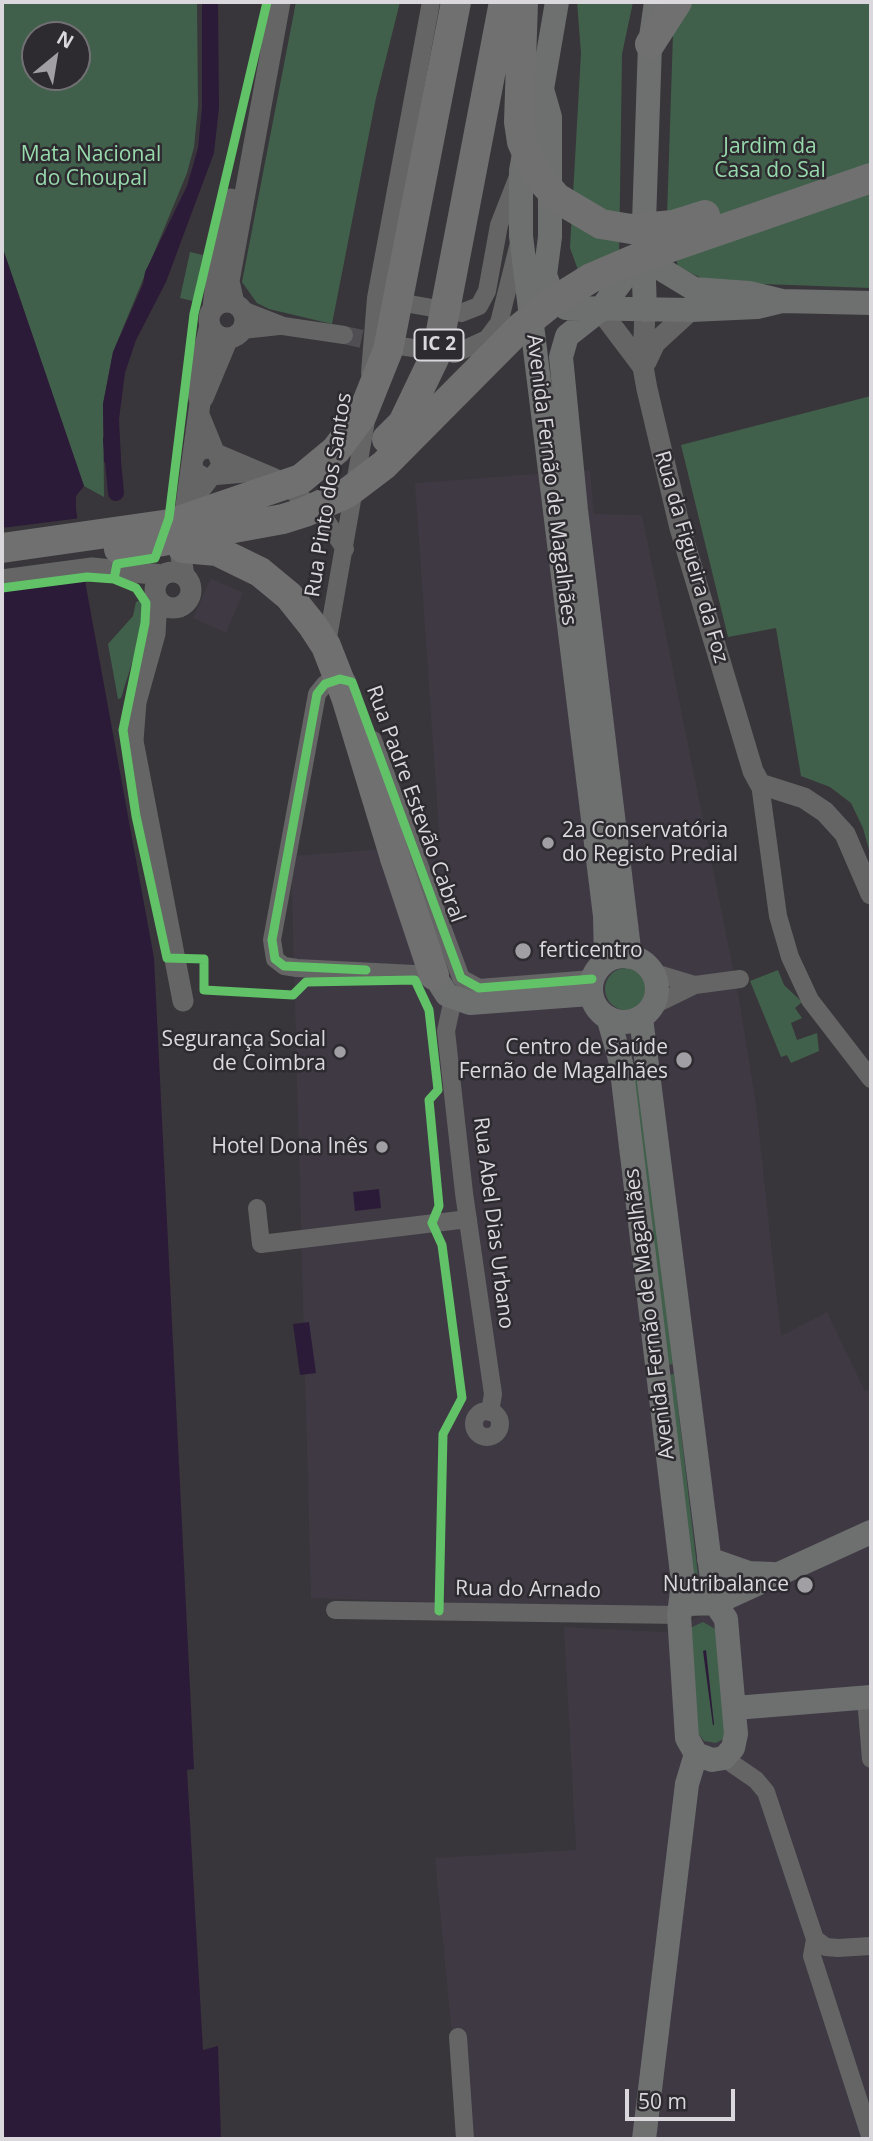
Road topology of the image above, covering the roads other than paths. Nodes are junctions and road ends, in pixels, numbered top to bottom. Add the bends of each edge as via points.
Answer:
1 (280, 2) edge
2 (431, 2) edge
3 (456, 2) edge
4 (504, 2) edge
5 (523, 2) edge
6 (556, 2) edge
7 (656, 2) edge
8 (677, 2) edge
9 (650, 44) junction
10 (264, 79) junction
11 (542, 89) junction
12 (871, 159) edge
13 (521, 171) junction
14 (871, 178) edge
15 (521, 236) junction
16 (643, 252) junction
17 (376, 298) junction
18 (782, 301) junction
19 (871, 303) edge
20 (600, 310) junction
21 (645, 310) junction
22 (691, 310) junction
23 (211, 317) junction
24 (237, 320) junction
25 (344, 335) tunnel mouth
26 (487, 339) junction
27 (380, 343) tunnel mouth
28 (454, 354) junction
29 (643, 367) junction
30 (200, 407) junction
31 (410, 438) junction
32 (217, 454) junction
33 (193, 460) junction
34 (262, 472) junction
35 (215, 475) junction
36 (179, 528) junction
37 (2, 548) edge
38 (345, 549) junction
39 (118, 559) junction
40 (2, 564) edge
41 (2, 580) edge
42 (166, 583) junction
43 (178, 607) junction
44 (333, 615) junction
45 (155, 634) junction
46 (352, 682) junction
47 (317, 694) junction
48 (760, 783) junction
49 (871, 894) edge
50 (652, 972) junction
51 (605, 973) junction
52 (434, 975) junction
53 (740, 979) dead end
54 (695, 985) junction
55 (453, 999) junction
56 (183, 1000) dead end
57 (648, 1011) junction
58 (609, 1020) junction
59 (871, 1079) edge
60 (257, 1208) dead end
61 (468, 1219) junction
62 (490, 1412) dead end
63 (871, 1532) edge
64 (709, 1559) junction
65 (773, 1574) junction
66 (716, 1603) junction
67 (335, 1610) dead end
68 (680, 1612) junction
69 (869, 1698) edge
70 (735, 1708) junction
71 (696, 1754) junction
72 (724, 1758) junction
73 (871, 1759) edge
74 (816, 1939) junction
75 (871, 1945) edge
76 (458, 2037) dead end
77 (871, 2138) edge
78 (465, 2139) edge
79 (643, 2139) edge

1 - 10 street
2 - 17 street, Rua Pinto dos Santos
3 - 36 highway, bridge via 388,350 362,415 336,450 301,479
4 - 36 highway, IC 2, bridge via 437,352 403,423 355,474 293,506
5 - 12 highway, bridge via 522,142 538,176 557,198 601,224 631,229 673,225
5 - 31 highway, IC 2, bridge via 458,328 445,373
6 - 11 main road, Avenida Fernão de Magalhães
7 - 9 main road, Rua da Figueira da Foz
8 - 9 highway
9 - 16 main road, Rua da Figueira da Foz
10 - 23 street via 222,229
10 - 24 street via 229,281
11 - 13 main road, Avenida Fernão de Magalhães via 531,113
11 - 20 main road via 550,117 550,237 558,272 576,300
13 - 15 main road, Avenida Fernão de Magalhães
13 - 17 street via 499,225 488,291 479,306 461,313
14 - 31 highway, bridge via 591,278 520,328
15 - 26 street via 499,323
15 - 51 main road, Avenida Fernão de Magalhães via 605,916
16 - 18 main road via 694,289
16 - 20 main road, Avenida Fernão de Magalhães
16 - 21 main road, Rua da Figueira da Foz
17 - 38 street, Rua Pinto dos Santos via 365,439
18 - 19 main road
18 - 22 main road via 757,307
20 - 21 main road
20 - 29 street
20 - 51 main road, Avenida Fernão de Magalhães via 567,336 561,357 577,522
21 - 22 main road
21 - 29 street, Rua da Figueira da Foz
22 - 29 street via 655,343
23 - 24 street via 223,302
23 - 24 street via 218,336
23 - 30 street via 196,385
24 - 25 street
24 - 30 street
26 - 28 street
26 - 28 street via 509,361
27 - 28 street
29 - 48 street, Rua da Figueira da Foz via 680,528 752,771
30 - 32 street
30 - 33 street
31 - 39 highway, IC 2, bridge via 347,493 305,512
32 - 33 street via 203,450
32 - 34 street
32 - 35 street via 221,464
33 - 35 street via 201,476
33 - 36 street
34 - 35 street
34 - 38 street via 317,510
35 - 36 street
36 - 37 highway, IC 2
36 - 42 street
38 - 44 street, Rua Pinto dos Santos
39 - 40 highway, IC 2
39 - 41 street via 86,569
39 - 42 street
39 - 52 highway, bridge via 196,547 217,551 260,572 296,603 326,646 346,697
42 - 43 street via 167,606
42 - 43 street via 191,593
42 - 45 street
43 - 45 street
44 - 46 street via 337,643
44 - 47 street, Rua Pinto dos Santos
45 - 56 street via 136,702 133,741
46 - 47 street, Rua Padre Estevão Cabral via 340,679 325,684
46 - 51 street, Rua Padre Estevão Cabral via 461,978 479,988
47 - 52 street via 272,940 275,959 297,968
48 - 49 street via 825,811 845,834
48 - 59 street, Rua da Figueira da Foz via 778,916 790,957 810,1000
50 - 51 main road via 643,962
50 - 54 street
50 - 57 main road via 657,983
51 - 55 main road via 470,1003
51 - 58 main road via 600,1013
52 - 55 main road
53 - 54 street
54 - 57 street
55 - 61 street, Rua Abel Dias Urbano via 446,1031
57 - 58 main road via 625,1023
57 - 64 main road, Avenida Fernão de Magalhães
58 - 68 main road, Avenida Fernão de Magalhães via 621,1063 683,1582
60 - 61 street via 261,1244
61 - 62 street, Rua Abel Dias Urbano via 493,1394
63 - 65 main road
64 - 65 main road via 749,1573
64 - 66 main road, Avenida Fernão de Magalhães
65 - 66 main road
66 - 68 main road via 689,1604
66 - 70 main road, Avenida Fernão de Magalhães via 726,1619
67 - 68 street, Rua do Arnado
68 - 71 main road, Avenida Fernão de Magalhães via 688,1738
69 - 70 main road
69 - 73 street
70 - 72 main road, Avenida Fernão de Magalhães via 733,1748
71 - 72 main road via 712,1760
71 - 79 main road via 687,1784
72 - 74 street via 766,1792
74 - 75 street via 826,1947
74 - 77 street via 812,1956
76 - 78 street

